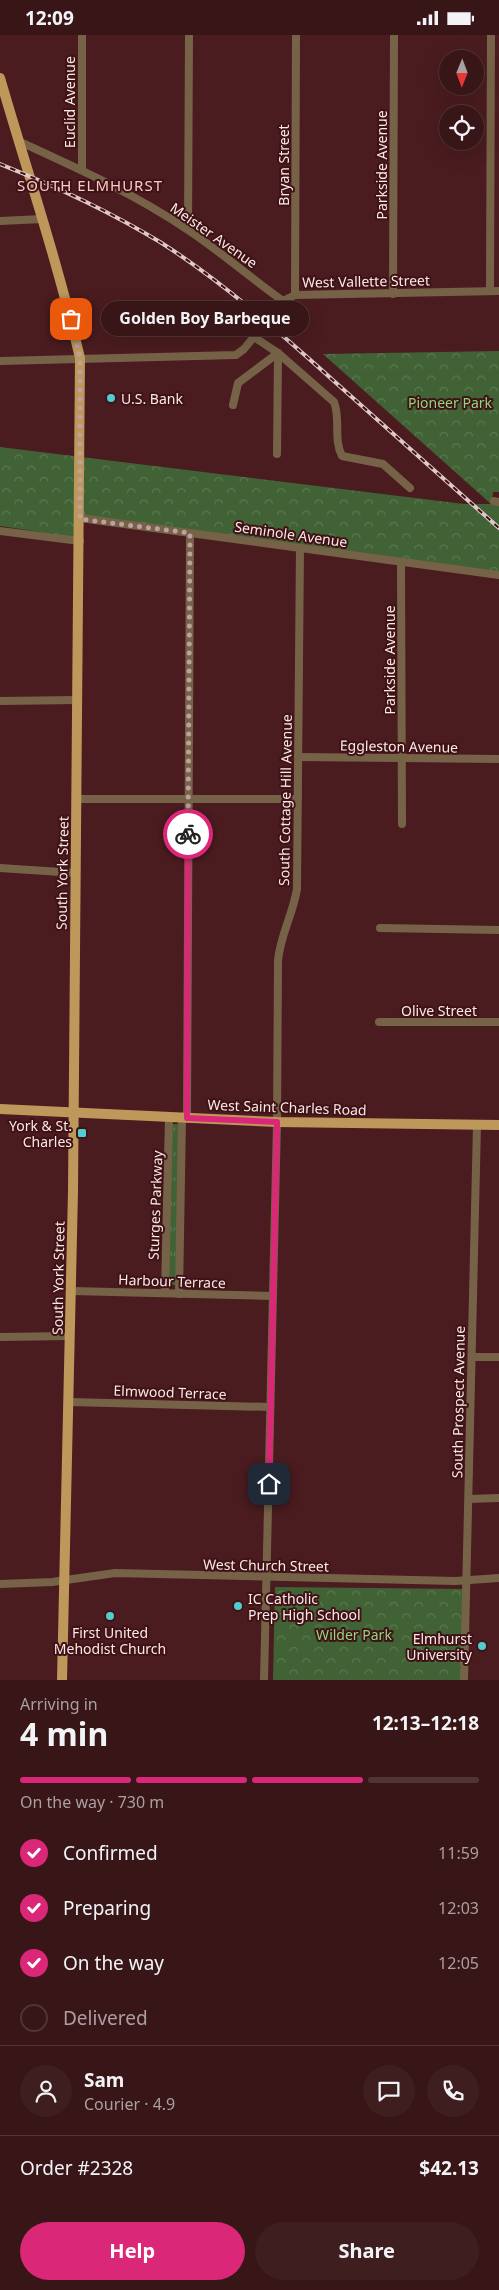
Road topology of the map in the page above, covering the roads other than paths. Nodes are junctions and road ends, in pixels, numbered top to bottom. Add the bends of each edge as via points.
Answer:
1 (82, 35) edge
2 (189, 35) edge
3 (296, 35) edge
4 (394, 35) edge
5 (491, 35) edge
6 (495, 60) edge
7 (0, 78) edge
8 (18, 141) junction
9 (82, 170) junction
10 (490, 175) junction
11 (499, 175) edge
12 (42, 219) junction
13 (0, 221) edge
14 (188, 229) junction
15 (490, 291) junction
16 (499, 291) edge
17 (393, 294) junction
18 (295, 295) junction
19 (283, 301) junction
20 (254, 337) junction
21 (278, 353) junction
22 (80, 358) junction
23 (0, 361) edge
24 (233, 405) dead end
25 (277, 454) dead end
26 (410, 488) dead end
27 (80, 519) junction
28 (0, 531) edge
29 (190, 533) junction
30 (80, 541) junction
31 (300, 548) junction
32 (401, 562) junction
33 (499, 575) edge
34 (78, 700) junction
35 (0, 701) edge
36 (298, 757) junction
37 (402, 758) junction
38 (499, 759) edge
39 (77, 799) junction
40 (188, 799) junction
41 (298, 799) junction
42 (402, 824) dead end
43 (0, 868) edge
44 (76, 873) junction
45 (380, 928) dead end
46 (499, 929) edge
47 (379, 1022) dead end
48 (499, 1022) edge
49 (0, 1109) edge
50 (74, 1112) junction
51 (170, 1117) junction
52 (185, 1118) junction
53 (277, 1122) junction
54 (477, 1125) junction
55 (499, 1125) edge
56 (71, 1291) junction
57 (165, 1293) junction
58 (179, 1294) junction
59 (272, 1296) junction
60 (70, 1336) junction
61 (0, 1337) edge
62 (472, 1357) junction
63 (499, 1357) edge
64 (69, 1402) junction
65 (270, 1407) junction
66 (499, 1498) edge
67 (469, 1499) junction
68 (266, 1577) junction
69 (499, 1578) edge
70 (467, 1579) junction
71 (65, 1580) junction
72 (0, 1583) edge
73 (62, 1680) edge
74 (264, 1680) edge
75 (464, 1680) edge

1 - 9 street, Euclid Avenue
2 - 14 street
3 - 18 street, Bryan Street
4 - 17 street, Parkside Avenue
5 - 6 street
6 - 10 street
7 - 8 main road, South York Street
8 - 9 street, Meister Avenue
8 - 12 main road, South York Street
9 - 14 street, Meister Avenue
10 - 11 street
10 - 15 street
12 - 13 street
12 - 22 main road, South York Street
14 - 19 street, Meister Avenue
15 - 16 street, West Vallette Street
15 - 17 street, West Vallette Street
17 - 18 street, West Vallette Street
18 - 19 street, West Vallette Street
19 - 20 street, West Vallette Street
20 - 21 street
20 - 22 street, West Vallette Street via 236,355
21 - 24 street via 238,383
21 - 25 street
21 - 26 street via 334,402 338,449 342,455 384,464
22 - 23 street, West Vallette Street
22 - 27 main road, South York Street
27 - 29 street, Seminole Avenue
27 - 30 main road, South York Street
28 - 30 street
29 - 31 street, Seminole Avenue
29 - 40 street, Sturges Parkway
30 - 34 main road, South York Street
31 - 32 street, Seminole Avenue
31 - 36 street, South Cottage Hill Avenue
32 - 33 street, Seminole Avenue
32 - 37 street, Parkside Avenue
34 - 35 street
34 - 39 main road, South York Street
36 - 37 street, Eggleston Avenue
36 - 41 street, South Cottage Hill Avenue
37 - 38 street, Eggleston Avenue
37 - 42 street, Parkside Avenue
39 - 40 street
39 - 44 main road, South York Street
40 - 41 street
40 - 52 street, Sturges Parkway
41 - 53 street, South Cottage Hill Avenue via 297,889 280,943 278,961
43 - 44 street
44 - 50 main road, South York Street
45 - 46 street
47 - 48 street, Olive Street
49 - 50 main road, West Saint Charles Road
50 - 51 main road, West Saint Charles Road
50 - 56 main road, South York Street
51 - 52 main road, West Saint Charles Road
51 - 57 street, Sturges Parkway
52 - 53 main road, West Saint Charles Road
52 - 58 street, Sturges Parkway
53 - 54 main road, West Saint Charles Road
53 - 59 street, South Cottage Hill Avenue
54 - 55 main road, West Saint Charles Road
54 - 62 street, South Prospect Avenue
56 - 57 street, Harbour Terrace
56 - 60 main road, South York Street
57 - 58 street, Harbour Terrace
58 - 59 street, Harbour Terrace
59 - 65 street, South Cottage Hill Avenue
60 - 61 street
60 - 64 main road, South York Street
62 - 63 street
62 - 67 street, South Prospect Avenue
64 - 65 street, Elmwood Terrace
64 - 71 main road, South York Street
65 - 68 street, South Cottage Hill Avenue
66 - 67 street
67 - 70 street, South Prospect Avenue
68 - 70 street, West Church Street
68 - 71 street, West Church Street via 115,1573
68 - 74 street, South Cottage Hill Avenue
69 - 70 street, West Church Street
70 - 75 street, South Prospect Avenue
71 - 72 street, West Church Street
71 - 73 main road, South York Street

